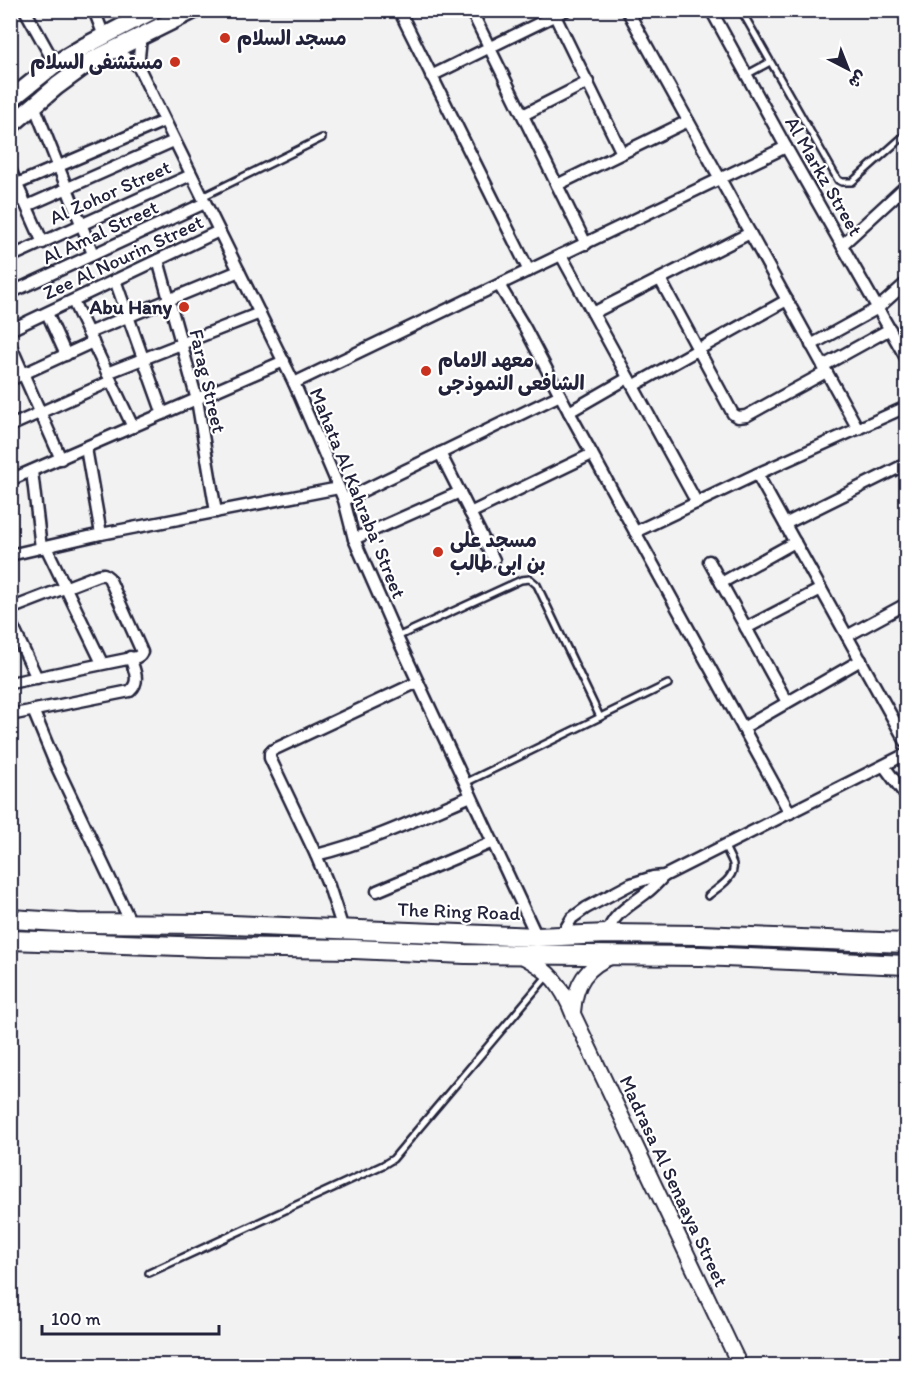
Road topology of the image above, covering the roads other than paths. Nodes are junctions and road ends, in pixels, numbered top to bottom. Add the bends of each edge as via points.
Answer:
1 (25, 10) edge
2 (94, 10) edge
3 (154, 10) edge
4 (194, 10) edge
5 (399, 10) edge
6 (471, 10) edge
7 (566, 10) edge
8 (627, 10) edge
9 (711, 10) edge
10 (741, 10) edge
11 (550, 15) edge
12 (104, 36) junction
13 (141, 38) junction
14 (489, 47) junction
15 (114, 50) junction
16 (771, 62) junction
17 (55, 64) junction
18 (138, 66) junction
19 (431, 75) junction
20 (746, 75) junction
21 (588, 82) junction
22 (10, 100) edge
23 (34, 105) junction
24 (522, 115) junction
25 (164, 121) junction
26 (688, 121) junction
27 (10, 126) edge
28 (906, 134) edge
29 (322, 138) dead end
30 (174, 141) junction
31 (786, 147) junction
32 (622, 153) junction
33 (58, 166) junction
34 (10, 169) edge
35 (191, 175) junction
36 (720, 179) junction
37 (17, 184) junction
38 (557, 185) junction
39 (906, 186) edge
40 (67, 188) junction
41 (203, 200) junction
42 (25, 202) junction
43 (10, 204) edge
44 (82, 225) junction
45 (219, 231) junction
46 (750, 233) junction
47 (43, 243) junction
48 (586, 244) junction
49 (842, 245) junction
50 (93, 254) junction
51 (561, 255) junction
52 (10, 257) edge
53 (158, 260) junction
54 (239, 271) junction
55 (529, 271) junction
56 (660, 279) junction
57 (115, 280) junction
58 (906, 283) edge
59 (499, 285) junction
60 (10, 293) edge
61 (170, 300) junction
62 (787, 300) junction
63 (72, 301) junction
64 (878, 308) junction
65 (47, 313) junction
66 (260, 313) junction
67 (593, 313) junction
68 (128, 317) junction
69 (890, 329) junction
70 (10, 330) edge
71 (90, 338) junction
72 (10, 344) edge
73 (182, 344) junction
74 (811, 345) junction
75 (698, 349) junction
76 (66, 355) junction
77 (906, 358) edge
78 (143, 359) junction
79 (284, 362) junction
80 (825, 369) junction
81 (24, 374) junction
82 (109, 377) junction
83 (10, 380) edge
84 (294, 382) junction
85 (631, 382) junction
86 (560, 395) junction
87 (197, 400) junction
88 (906, 408) edge
89 (569, 411) junction
90 (41, 412) junction
91 (163, 414) junction
92 (10, 426) edge
93 (133, 427) junction
94 (858, 429) junction
95 (86, 448) junction
96 (441, 453) junction
97 (592, 454) junction
98 (61, 459) junction
99 (906, 464) edge
100 (32, 471) junction
101 (757, 474) junction
102 (10, 480) edge
103 (339, 488) junction
104 (460, 492) junction
105 (344, 500) junction
106 (697, 503) junction
107 (216, 513) junction
108 (470, 513) junction
109 (785, 525) junction
110 (635, 532) junction
111 (101, 534) junction
112 (354, 539) junction
113 (795, 542) junction
114 (44, 548) junction
115 (10, 555) edge
116 (494, 560) dead end
117 (710, 561) dead end
118 (721, 582) junction
119 (66, 587) junction
120 (821, 589) junction
121 (906, 604) edge
122 (10, 609) edge
123 (10, 621) edge
124 (746, 628) junction
125 (847, 636) junction
126 (397, 637) junction
127 (130, 657) junction
128 (861, 660) junction
129 (102, 663) junction
130 (37, 678) junction
131 (418, 682) junction
132 (10, 683) edge
133 (668, 684) dead end
134 (787, 702) junction
135 (33, 710) junction
136 (10, 715) edge
137 (600, 717) junction
138 (743, 728) junction
139 (906, 742) edge
140 (906, 754) edge
141 (884, 766) junction
142 (465, 783) junction
143 (471, 796) junction
144 (906, 796) edge
145 (790, 813) junction
146 (493, 842) junction
147 (725, 846) junction
148 (316, 855) junction
149 (664, 876) junction
150 (377, 891) dead end
151 (708, 896) dead end
152 (10, 919) edge
153 (131, 923) junction
154 (208, 924) junction
155 (343, 928) junction
156 (607, 934) junction
157 (561, 936) junction
158 (537, 937) junction
159 (10, 940) edge
160 (906, 943) edge
161 (207, 947) junction
162 (618, 954) junction
163 (520, 955) junction
164 (906, 964) edge
165 (549, 974) junction
166 (573, 1014) junction
167 (149, 1273) dead end
168 (740, 1365) edge

1 - 17 street
2 - 12 street
3 - 12 main road
4 - 13 main road
5 - 19 street
6 - 14 street
7 - 11 street
8 - 26 street
9 - 20 street, Al Markz Street
10 - 16 lane
11 - 14 street
11 - 21 street
12 - 17 main road
13 - 15 main road
13 - 18 street
14 - 19 street
14 - 24 street
15 - 18 street
15 - 23 main road via 75,73
16 - 20 lane
16 - 28 lane via 842,182 856,179
17 - 22 main road
18 - 25 street, Mahata Al Kahraba' Street
19 - 55 street
20 - 31 street, Al Markz Street
21 - 24 street
21 - 32 street
23 - 27 main road
23 - 33 street
24 - 38 street
25 - 30 street, Mahata Al Kahraba' Street
25 - 33 street
26 - 32 street
26 - 36 street
29 - 41 lane
30 - 35 street, Mahata Al Kahraba' Street
30 - 40 street
31 - 36 street
31 - 49 street, Al Markz Street
32 - 38 street
33 - 37 street
33 - 40 street
34 - 37 street
35 - 41 street, Mahata Al Kahraba' Street
35 - 44 street, Al Zohor Street
36 - 46 street
36 - 48 street
37 - 42 street
38 - 48 street
39 - 49 street
40 - 42 street
40 - 44 street
41 - 45 street, Mahata Al Kahraba' Street
41 - 50 street, Al Amal Street
42 - 43 street
42 - 47 street
44 - 47 street, Al Zohor Street
44 - 50 street
45 - 53 street, Zee Al Nourin Street
45 - 54 street, Mahata Al Kahraba' Street
46 - 56 street
46 - 62 street
47 - 52 street, Al Zohor Street
48 - 51 street
49 - 64 street, Al Markz Street
50 - 60 street, Al Amal Street
51 - 55 street
51 - 67 street
53 - 57 street, Zee Al Nourin Street
53 - 61 street, Farag Street
54 - 61 street
54 - 66 street, Mahata Al Kahraba' Street
55 - 59 street
56 - 67 street
56 - 75 street
57 - 63 street, Zee Al Nourin Street
57 - 68 street
58 - 64 street
59 - 84 street
59 - 86 street
61 - 68 street
61 - 73 street, Farag Street
62 - 74 street
62 - 75 street
63 - 65 street, Zee Al Nourin Street
63 - 71 street
64 - 69 street, Al Markz Street
64 - 74 street
65 - 70 street, Zee Al Nourin Street
65 - 76 street
66 - 73 street
66 - 79 street, Mahata Al Kahraba' Street
67 - 85 street
68 - 71 street
68 - 78 street
69 - 77 street, Al Markz Street
69 - 80 street
71 - 76 street
71 - 82 street
72 - 81 street
73 - 78 street
73 - 87 street, Farag Street
74 - 80 street
75 - 80 street via 738,417
75 - 85 street
76 - 81 street
78 - 82 street
78 - 91 street
79 - 84 street, Mahata Al Kahraba' Street
79 - 87 street
80 - 94 street
81 - 83 street
81 - 90 street
82 - 90 street
82 - 93 street
84 - 103 street, Mahata Al Kahraba' Street
85 - 89 street
85 - 106 street
86 - 89 street
86 - 96 street
87 - 91 street
87 - 107 street, Farag Street
88 - 94 street
89 - 97 street
90 - 92 street
90 - 98 street
91 - 93 street
93 - 95 street
94 - 101 street
95 - 98 street
95 - 111 street
96 - 104 street
96 - 105 street
97 - 108 street
97 - 110 street
98 - 100 street
99 - 109 street
100 - 102 street
100 - 114 street
101 - 106 street
101 - 109 street
103 - 105 street, Mahata Al Kahraba' Street
103 - 107 street
104 - 108 street
104 - 112 street
105 - 112 street, Mahata Al Kahraba' Street
106 - 110 street
107 - 111 street
108 - 116 street
109 - 113 street
110 - 138 street
111 - 114 street
112 - 126 street, Mahata Al Kahraba' Street
113 - 118 street
113 - 120 street
114 - 115 street
114 - 119 street
117 - 118 street
118 - 124 street
119 - 122 street
119 - 127 street via 107,575 141,651 140,656
119 - 129 street
120 - 124 street
120 - 125 street
121 - 125 street
123 - 130 street
124 - 134 street
125 - 128 street
126 - 131 street, Mahata Al Kahraba' Street
126 - 137 lane via 530,579 537,585
127 - 129 street
127 - 135 street via 137,679 130,691
128 - 134 street
128 - 139 street
129 - 130 street
130 - 132 street
131 - 142 street, Mahata Al Kahraba' Street
131 - 148 street via 270,753
133 - 137 lane
134 - 138 street
135 - 136 street
135 - 153 street
137 - 142 lane
138 - 145 street
140 - 141 street
141 - 144 street
141 - 145 street
142 - 143 street, Mahata Al Kahraba' Street
143 - 146 street, Mahata Al Kahraba' Street
143 - 148 street via 368,840
145 - 147 street
146 - 150 street
146 - 158 street, Mahata Al Kahraba' Street
147 - 149 street
147 - 151 lane via 733,871
148 - 155 street
149 - 156 street via 621,910
149 - 157 street via 631,884 586,908 572,918
152 - 153 highway, The Ring Road
153 - 154 highway, The Ring Road
154 - 155 highway, The Ring Road
154 - 161 highway
155 - 158 highway, The Ring Road
156 - 157 highway, The Ring Road
156 - 160 highway, The Ring Road
157 - 158 highway, The Ring Road
159 - 161 highway
161 - 163 highway
162 - 163 highway
162 - 164 highway
162 - 166 street via 589,969 579,982
163 - 165 street, Madrasa Al Senaaya Street
165 - 166 street, Madrasa Al Senaaya Street via 567,997
165 - 167 lane via 393,1159
166 - 168 street, Madrasa Al Senaaya Street

